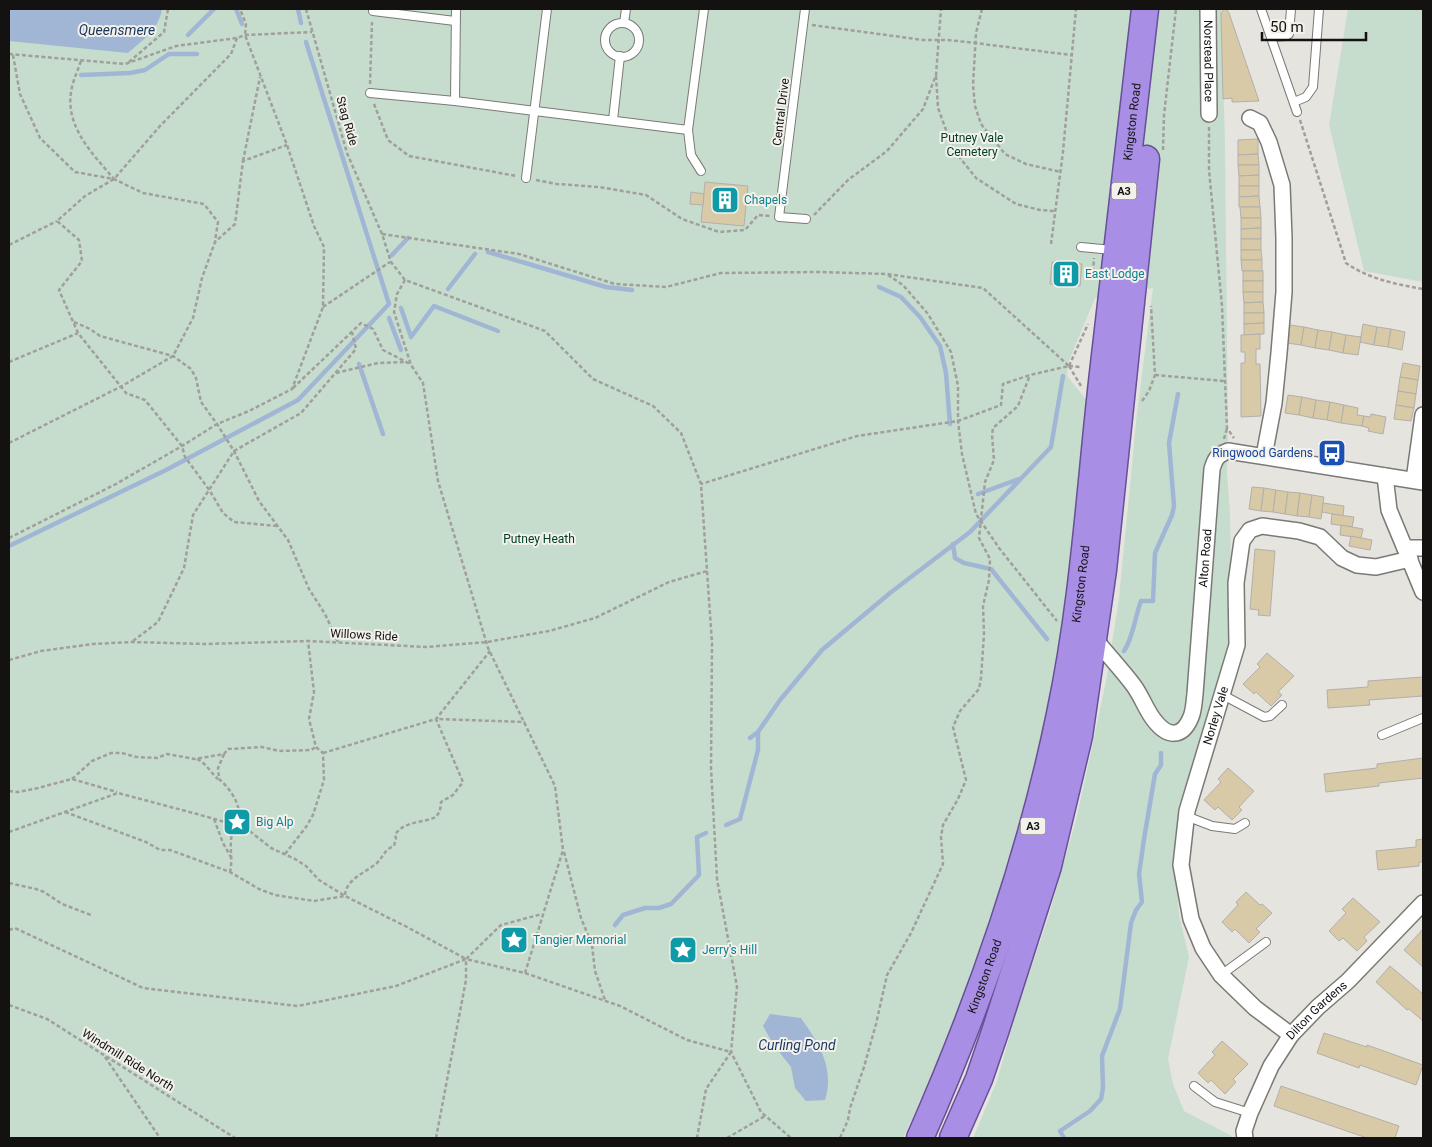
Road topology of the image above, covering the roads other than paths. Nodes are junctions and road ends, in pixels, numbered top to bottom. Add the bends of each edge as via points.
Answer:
1 (456, 9) edge
2 (547, 9) edge
3 (626, 9) edge
4 (704, 9) edge
5 (805, 9) edge
6 (1145, 9) edge
7 (1161, 9) edge
8 (1208, 9) edge
9 (1261, 9) edge
10 (1291, 9) edge
11 (1319, 9) edge
12 (373, 11) dead end
13 (455, 22) junction
14 (624, 23) junction
15 (1271, 38) junction
16 (620, 56) junction
17 (370, 93) dead end
18 (455, 101) junction
19 (1294, 102) junction
20 (534, 110) junction
21 (1297, 112) road end
22 (1209, 114) road end
23 (1250, 118) dead end
24 (613, 120) junction
25 (688, 130) junction
26 (701, 171) dead end
27 (526, 178) dead end
28 (808, 219) road end
29 (1081, 247) dead end
30 (1106, 253) junction
31 (1423, 415) edge
32 (1264, 456) junction
33 (1385, 476) junction
34 (1419, 481) edge
35 (1423, 548) edge
36 (1407, 554) junction
37 (1423, 592) edge
38 (1094, 638) junction
39 (1221, 694) junction
40 (1282, 705) dead end
41 (1423, 718) edge
42 (1382, 735) dead end
43 (1186, 816) junction
44 (1245, 823) dead end
45 (1423, 903) edge
46 (1266, 942) dead end
47 (1221, 975) junction
48 (1291, 1035) junction
49 (1194, 1086) dead end
50 (1250, 1113) junction
51 (920, 1138) edge
52 (953, 1138) edge
53 (1245, 1138) edge

1 - 13 lane
2 - 20 lane
3 - 14 lane
4 - 25 lane
5 - 28 lane, Central Drive via 779,217
6 - 30 highway, Kingston Road / A3
7 - 38 highway, Kingston Road / A3 via 1104,570
8 - 22 street, Norstead Place
9 - 15 lane
10 - 15 lane via 1289,34
11 - 19 lane via 1312,87 1306,97
12 - 13 lane
13 - 18 lane
14 - 16 lane via 636,30 638,40 630,54
14 - 16 lane via 612,26 606,35 606,46
15 - 19 lane
16 - 24 lane
17 - 18 lane
18 - 20 lane
19 - 21 lane
20 - 24 lane
20 - 27 lane
23 - 32 street via 1260,122 1282,185 1284,292 1274,403
24 - 25 lane
25 - 26 lane via 691,155
29 - 30 lane
30 - 51 highway, Kingston Road / A3 via 1080,603 1060,715 1039,805 1011,900 972,1015
31 - 34 street
32 - 33 street, Alton Road
32 - 38 street, Alton Road via 1228,452 1216,458 1212,469 1195,694 1192,716 1185,728 1172,734 1162,729 1134,686
33 - 34 street, Alton Road
33 - 36 street via 1389,510
35 - 36 street, Norley Vale
36 - 37 street
36 - 39 street, Norley Vale via 1376,567 1357,565 1342,558 1320,537 1262,526 1250,530 1242,541 1236,582 1237,645
38 - 52 highway, Kingston Road / A3 via 1079,736 1048,866 979,1079
39 - 40 lane via 1264,717
39 - 43 street, Norley Vale
41 - 42 lane
43 - 44 lane via 1212,826 1235,829
43 - 47 street, Norley Vale via 1181,865 1190,919 1203,948
45 - 48 street, Dilton Gardens
46 - 47 lane
47 - 48 street, Norley Vale via 1255,1008
48 - 50 street, Dilton Gardens via 1271,1066
49 - 50 lane via 1215,1102
50 - 53 street, Dilton Gardens

